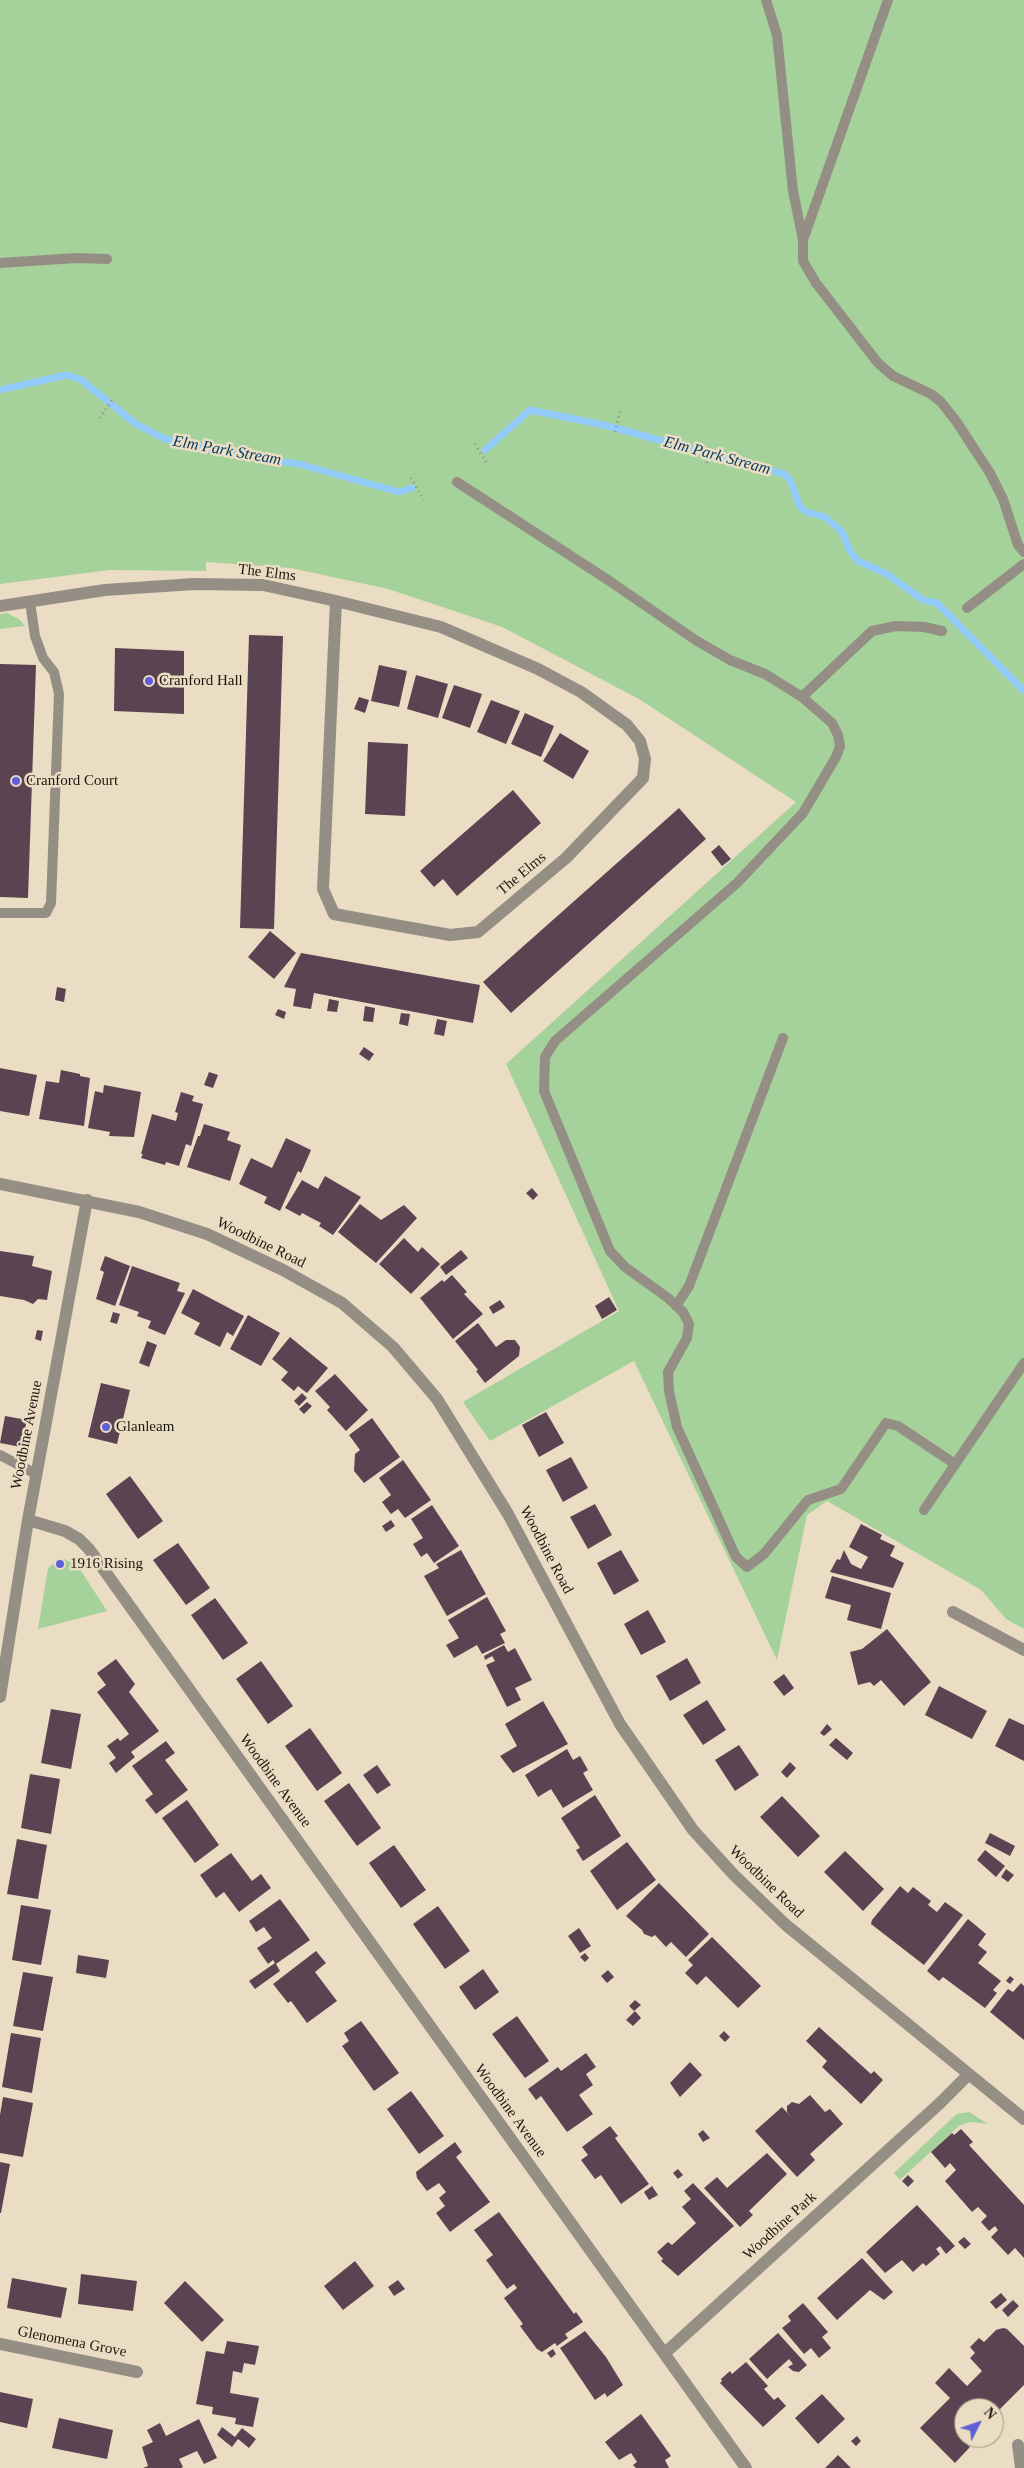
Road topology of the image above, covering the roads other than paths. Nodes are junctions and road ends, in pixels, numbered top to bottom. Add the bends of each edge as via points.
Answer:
1 (766, 0) edge
2 (888, 0) edge
3 (803, 240) junction
4 (107, 259) dead end
5 (0, 263) edge
6 (457, 482) dead end
7 (1024, 552) edge
8 (1024, 564) edge
9 (336, 601) junction
10 (30, 602) junction
11 (0, 606) edge
12 (967, 608) dead end
13 (942, 631) dead end
14 (802, 697) junction
15 (0, 913) edge
16 (783, 1038) dead end
17 (0, 1184) edge
18 (87, 1200) junction
19 (676, 1306) junction
20 (1024, 1363) edge
21 (0, 1455) edge
22 (955, 1464) junction
23 (36, 1474) junction
24 (924, 1510) dead end
25 (28, 1520) junction
26 (953, 1612) dead end
27 (1024, 1650) edge
28 (0, 1697) edge
29 (968, 2075) junction
30 (1024, 2119) edge
31 (0, 2344) edge
32 (665, 2353) junction
33 (137, 2372) dead end
34 (1018, 2445) dead end
35 (746, 2468) edge
36 (1021, 2468) edge

1 - 3 lane via 777,35 792,191
2 - 3 lane
3 - 7 lane via 804,261 816,282 878,363 893,376 941,402 956,420 990,473 1003,499 1018,545
4 - 5 lane
6 - 14 lane via 697,641 730,660 765,674
8 - 12 lane
9 - 9 street, The Elms via 323,889 326,897 334,914 450,935 478,932 566,858 643,778 645,759 640,741 627,725 581,692 538,669 441,626
9 - 10 street, The Elms via 262,586 194,584 105,590
10 - 11 street, The Elms
10 - 15 lane via 35,636 42,658 54,672 59,694 52,903 46,913
13 - 14 lane via 896,626 872,631
14 - 19 lane via 832,723 840,746 803,813 737,883 556,1041 545,1057 544,1091 610,1251 625,1267
16 - 19 lane via 689,1286
17 - 18 street, Woodbine Road
18 - 23 street, Woodbine Avenue
18 - 29 street, Woodbine Road via 207,1234 283,1270 342,1303 393,1347 437,1399 508,1514 620,1724 692,1830 786,1925
19 - 22 lane via 689,1324 687,1338 668,1372 677,1427 736,1557 747,1567 764,1554 808,1500 841,1489 886,1423 898,1426
20 - 22 lane
21 - 23 lane
22 - 24 lane
23 - 25 street, Woodbine Avenue
25 - 28 street
25 - 32 street, Woodbine Avenue via 65,1531 89,1549
26 - 27 street
29 - 30 street
29 - 32 street, Woodbine Park
31 - 33 street, Glenomena Grove
32 - 35 street
34 - 36 street

